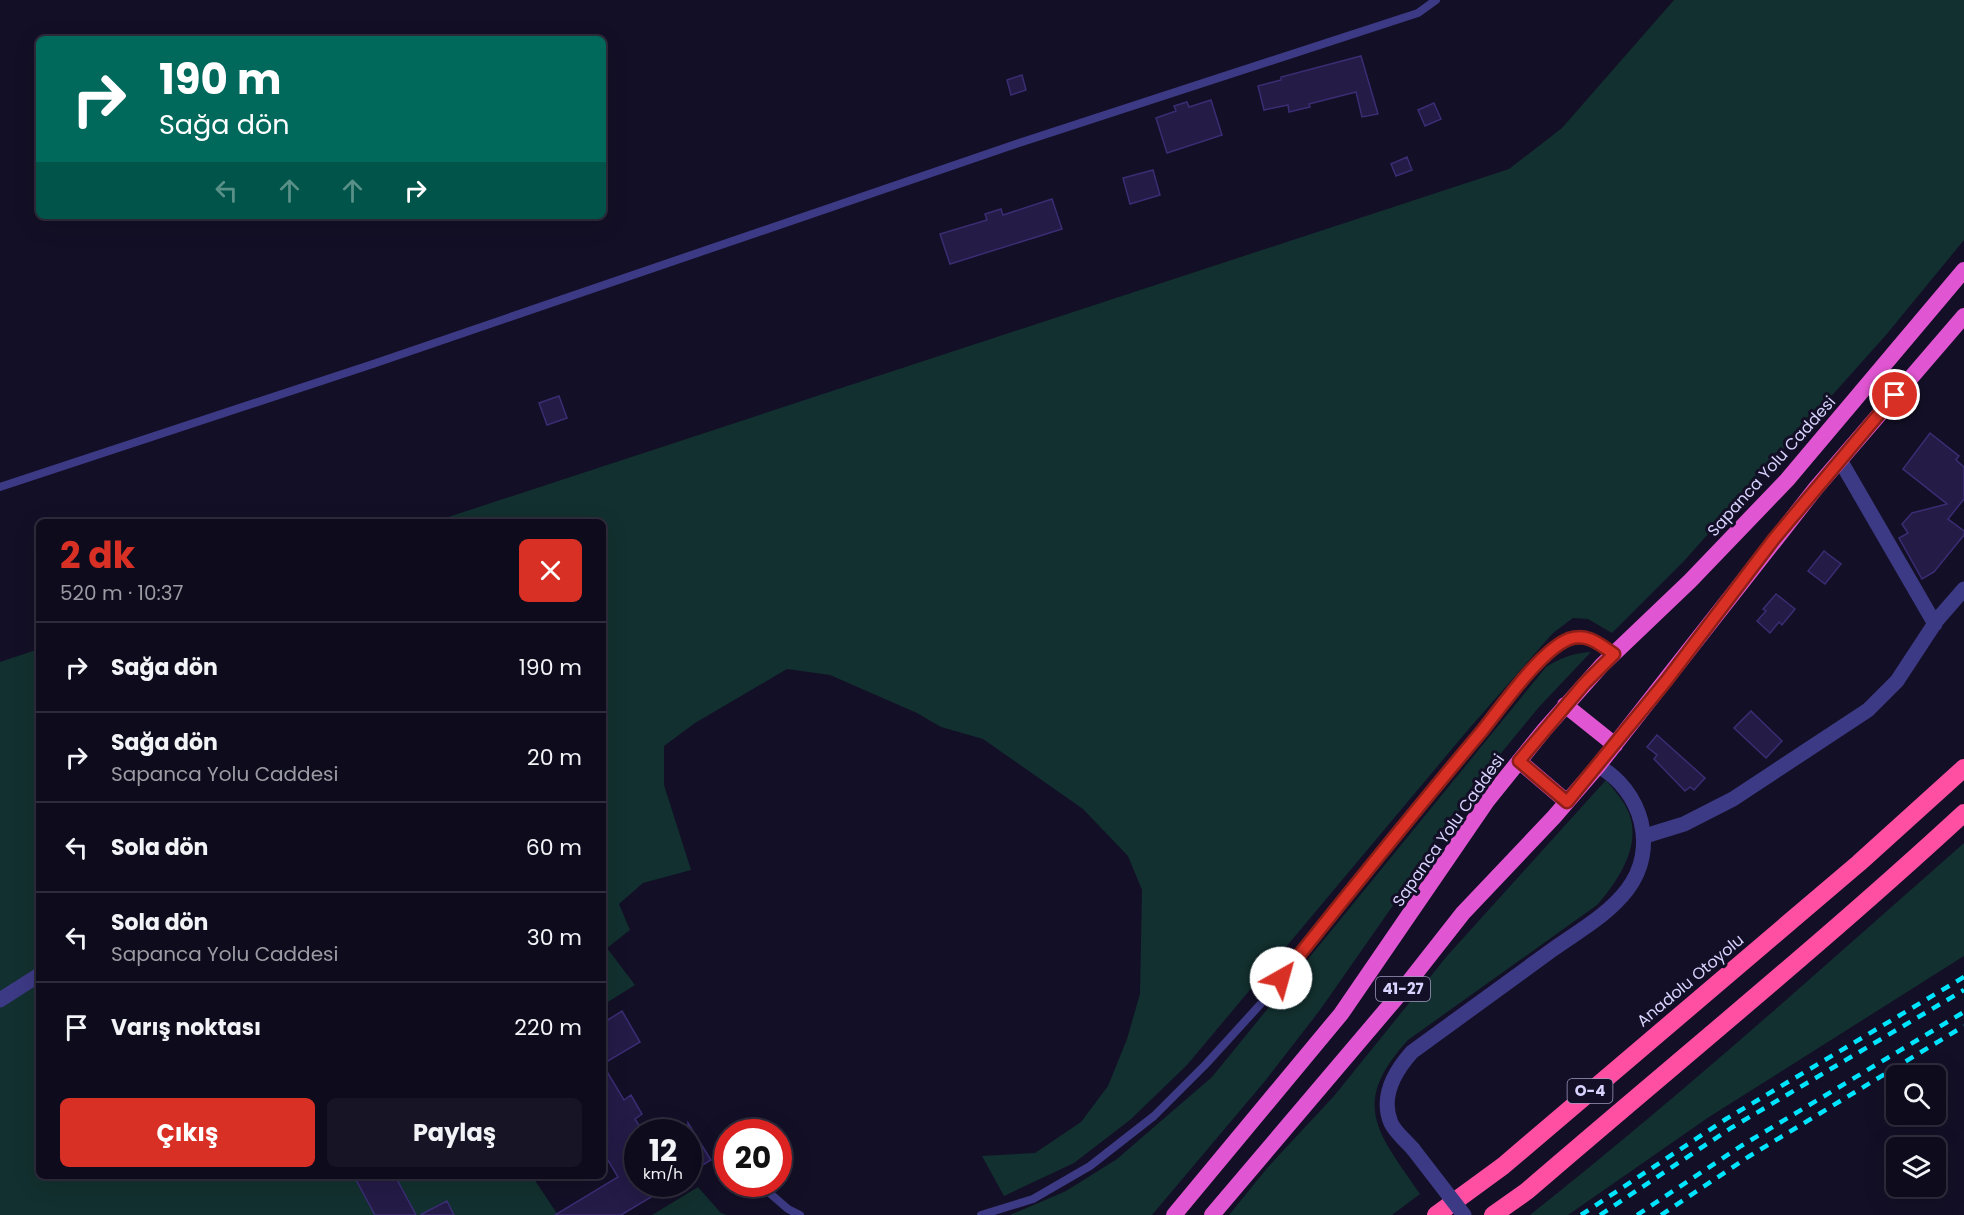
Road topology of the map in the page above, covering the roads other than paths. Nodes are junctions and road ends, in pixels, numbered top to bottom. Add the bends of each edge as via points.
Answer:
1 (1436, 0) edge
2 (1964, 270) edge
3 (1964, 316) edge
4 (1840, 460) junction
5 (0, 487) edge
6 (1964, 589) edge
7 (1935, 624) junction
8 (1614, 654) junction
9 (1565, 705) junction
10 (1615, 745) junction
11 (1519, 761) junction
12 (1598, 766) junction
13 (1964, 768) edge
14 (1567, 802) junction
15 (1964, 813) edge
16 (1645, 836) junction
17 (36, 977) edge
18 (0, 1000) edge
19 (774, 1197) edge
20 (800, 1215) edge
21 (981, 1215) edge
22 (1174, 1215) edge
23 (1212, 1215) edge
24 (1436, 1215) edge
25 (1464, 1215) edge
26 (1493, 1215) edge

1 - 5 lane via 1418,13 1004,148
2 - 8 highway, Sapanca Yolu Caddesi via 1786,480
3 - 4 highway, 41-27
4 - 7 street
4 - 10 highway, 41-27 via 1737,585
6 - 7 street
7 - 16 street via 1898,681 1868,710 1724,804 1684,824
8 - 9 highway, Sapanca Yolu Caddesi
8 - 21 lane via 1582,636 1551,650 1390,841 1267,997 1162,1108 1089,1166 1033,1199
9 - 10 highway
9 - 11 highway, Sapanca Yolu Caddesi
10 - 12 highway, 41-27
11 - 14 highway
11 - 22 highway, Sapanca Yolu Caddesi via 1452,850 1341,1014
12 - 14 highway, 41-27
12 - 16 street via 1614,774 1635,804
13 - 24 highway, Anadolu Otoyolu / O-4 via 1859,863 1503,1166
14 - 23 highway, 41-27 via 1463,913
15 - 26 highway, O-4 via 1766,989 1527,1191
16 - 25 street, bridge via 1635,879 1613,904 1412,1052 1389,1091 1391,1124
17 - 18 street
19 - 20 lane

